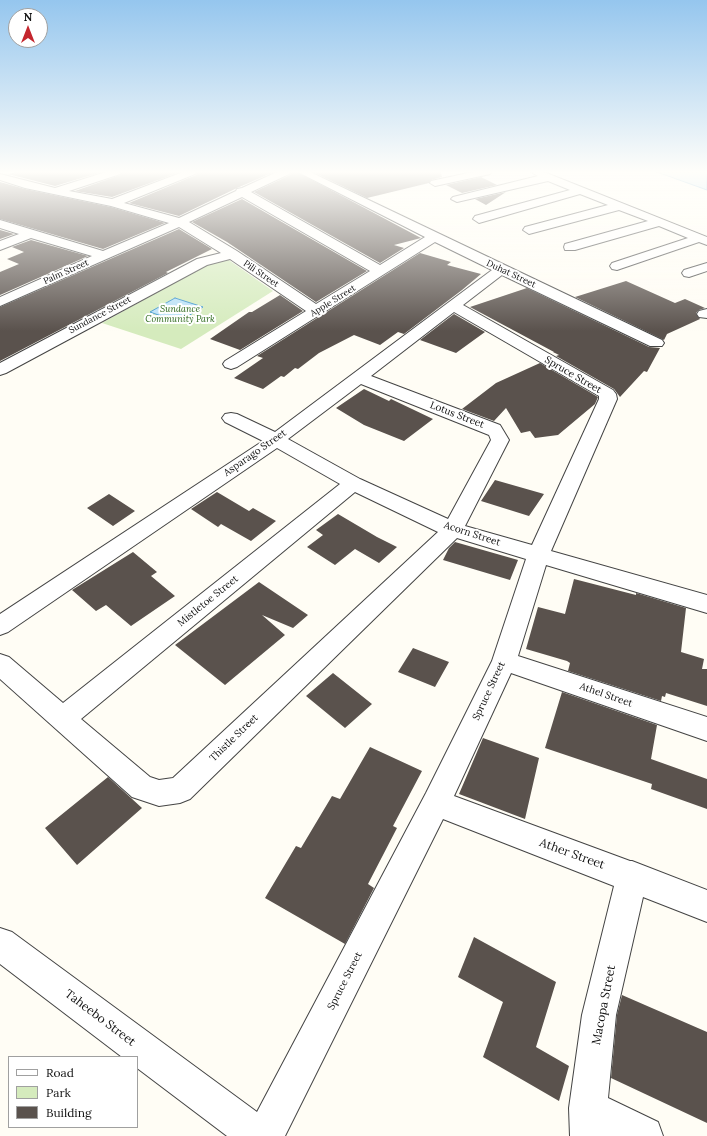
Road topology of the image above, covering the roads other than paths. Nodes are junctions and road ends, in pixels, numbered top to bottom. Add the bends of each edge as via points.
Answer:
1 (3, 225) edge
2 (173, 225) edge
3 (185, 225) edge
4 (300, 225) edge
5 (410, 225) edge
6 (548, 225) edge
7 (648, 225) edge
8 (667, 225) edge
9 (529, 230) dead end
10 (31, 233) junction
11 (434, 237) junction
12 (703, 239) edge
13 (217, 245) junction
14 (0, 246) edge
15 (570, 247) dead end
16 (232, 254) junction
17 (104, 256) junction
18 (202, 262) junction
19 (616, 266) dead end
20 (707, 267) edge
21 (501, 269) junction
22 (380, 271) junction
23 (689, 273) dead end
24 (0, 302) edge
25 (454, 306) junction
26 (316, 311) junction
27 (656, 343) dead end
28 (231, 364) dead end
29 (0, 370) edge
30 (359, 377) junction
31 (231, 418) dead end
32 (276, 440) junction
33 (354, 483) junction
34 (453, 530) junction
35 (538, 555) junction
36 (707, 604) edge
37 (0, 626) edge
38 (504, 660) junction
39 (0, 664) edge
40 (62, 719) junction
41 (707, 729) edge
42 (436, 803) junction
43 (632, 876) junction
44 (707, 906) edge
45 (0, 944) edge
46 (589, 1122) edge
47 (258, 1136) edge
48 (265, 1136) edge
49 (644, 1136) edge

1 - 10 street
2 - 17 street, Palm Street
3 - 13 street, Pili Street
4 - 22 street
5 - 11 street, Duhat Street
6 - 9 street
7 - 15 street
8 - 12 street
10 - 14 street
10 - 17 street
11 - 21 street, Duhat Street
11 - 22 street, Apple Street
12 - 19 street
13 - 16 street, Pili Street
13 - 18 street
16 - 18 street
16 - 26 street, Pili Street
17 - 24 street, Palm Street
18 - 29 street, Sundance Street
20 - 23 street
21 - 25 street, Asparago Street
21 - 27 street, Duhat Street
22 - 26 street, Apple Street
25 - 30 street, Asparago Street
25 - 35 street, Spruce Street via 609,397
26 - 28 street, Apple Street
30 - 32 street, Asparago Street
30 - 34 street, Lotus Street via 494,429 498,434 500,440
31 - 32 street, Acorn Street
32 - 33 street, Acorn Street
32 - 37 street, Asparago Street
33 - 34 street, Acorn Street
33 - 40 street, Mistletoe Street
34 - 35 street, Acorn Street
34 - 40 street, Thistle Street via 180,790 159,793 142,788
35 - 36 street, Acorn Street
35 - 38 street, Spruce Street
38 - 41 street, Athel Street
38 - 42 street, Spruce Street
39 - 40 street, Thistle Street
42 - 43 street, Ather Street
42 - 48 street, Spruce Street
43 - 44 street, Ather Street
43 - 46 street, Macopa Street via 599,1015
45 - 47 street, Taheebo Street
46 - 49 street

